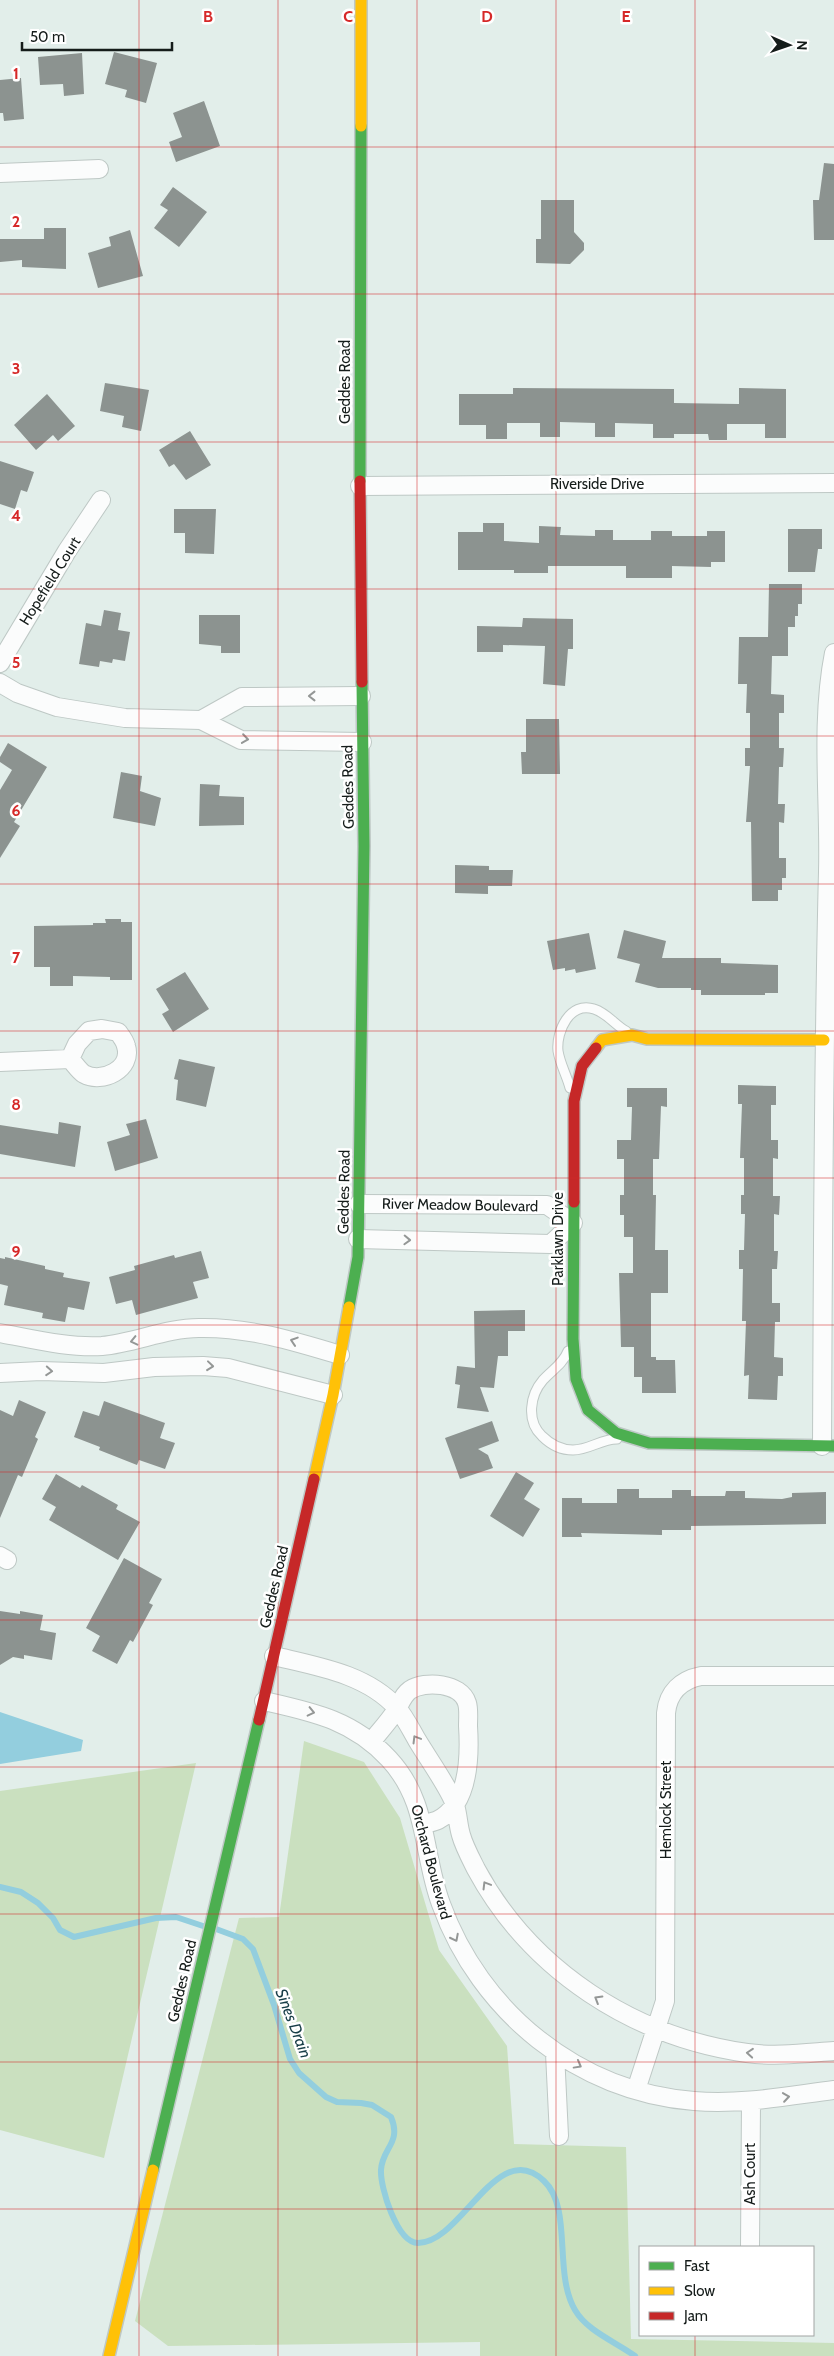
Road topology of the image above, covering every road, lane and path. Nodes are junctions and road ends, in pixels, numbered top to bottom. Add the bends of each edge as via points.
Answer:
1 (361, 0) edge
2 (99, 169) dead end
3 (0, 173) edge
4 (834, 482) edge
5 (360, 486) junction
6 (101, 500) dead end
7 (834, 653) edge
8 (0, 662) edge
9 (0, 683) edge
10 (361, 696) junction
11 (201, 720) junction
12 (362, 742) junction
13 (632, 1035) junction
14 (824, 1040) junction
15 (70, 1059) dead end
16 (0, 1062) edge
17 (574, 1102) junction
18 (358, 1204) junction
19 (573, 1223) junction
20 (358, 1239) junction
21 (0, 1333) edge
22 (573, 1339) junction
23 (340, 1355) junction
24 (0, 1373) edge
25 (332, 1395) junction
26 (633, 1439) junction
27 (828, 1446) edge
28 (274, 1656) junction
29 (834, 1676) edge
30 (264, 1701) junction
31 (398, 1708) junction
32 (371, 1742) junction
33 (455, 1804) junction
34 (424, 1824) junction
35 (656, 2029) junction
36 (834, 2051) edge
37 (555, 2053) junction
38 (636, 2090) junction
39 (834, 2090) edge
40 (751, 2102) junction
41 (559, 2136) dead end
42 (750, 2246) edge
43 (109, 2356) edge

1 - 5 main road, Geddes Road
2 - 3 street
4 - 5 street, Riverside Drive
5 - 10 main road, Geddes Road
6 - 8 street, Hopefield Court
7 - 14 street via 828,696
9 - 11 street via 17,693 57,707 91,714
10 -> 11 street via 242,697
10 - 12 main road, Geddes Road
11 -> 12 street via 241,740
12 - 18 main road, Geddes Road via 364,846
13 - 14 main road, Parklawn Drive via 647,1039
13 - 17 main road, Parklawn Drive via 602,1040 582,1066
13 - 17 lane via 593,1008 582,1008 569,1016 560,1035 558,1050
14 - 27 street
15 - 16 street
17 - 19 main road, Parklawn Drive
18 - 19 street, River Meadow Boulevard via 547,1206
18 - 20 main road, Geddes Road
20 -> 19 street via 551,1244
19 - 22 main road, Parklawn Drive
20 - 23 main road, Geddes Road via 358,1257
23 -> 21 street via 287,1338 225,1328 174,1331 102,1346 73,1346
22 - 26 main road, Parklawn Drive via 576,1378 588,1410 616,1433
22 - 26 lane via 567,1356 542,1381 534,1395 531,1410 539,1434 554,1445 572,1450 584,1449 608,1439
23 - 25 main road, Geddes Road
24 -> 25 street via 104,1373 203,1366 228,1368
25 - 28 main road, Geddes Road
26 - 27 main road, Parklawn Drive via 648,1444 678,1446
28 - 30 main road, Geddes Road
28 - 31 street via 344,1674 373,1689
29 - 35 street, Hemlock Street via 701,1676 677,1686 670,1696 666,1710 665,2001
30 -> 32 street, Orchard Boulevard via 319,1713 348,1726
30 - 43 main road, Geddes Road
31 - 32 street
33 -> 31 street
31 - 33 street via 403,1696 411,1689 429,1685 449,1687 460,1693 467,1703 467,1767
32 - 34 street, Orchard Boulevard via 405,1780
33 - 34 street via 439,1820
35 -> 33 street via 622,2014 584,1990 522,1936 494,1900 476,1869 461,1836
34 -> 37 street, Orchard Boulevard via 437,1892 448,1924 467,1960 502,2007
36 -> 35 street via 749,2053 710,2046
35 - 38 street, Hemlock Street
37 -> 38 street, Orchard Boulevard via 596,2075
37 - 41 street
38 - 40 street, Orchard Boulevard via 693,2101
40 -> 39 street, Orchard Boulevard
40 - 42 street, Ash Court

